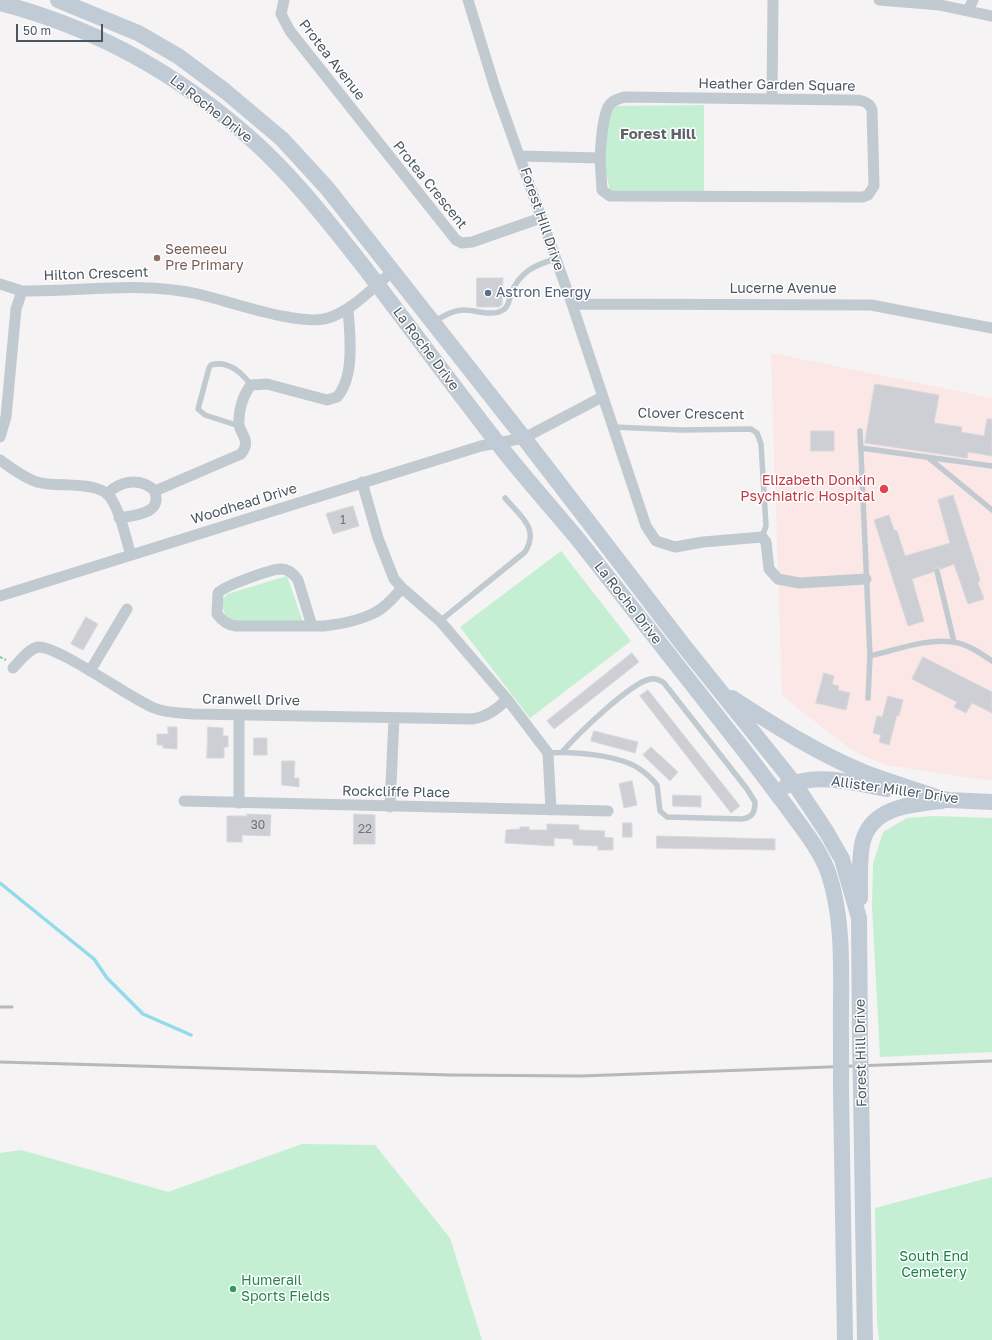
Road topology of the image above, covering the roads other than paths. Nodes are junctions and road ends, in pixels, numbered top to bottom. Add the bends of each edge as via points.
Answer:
1 (58, 0) edge
2 (284, 0) edge
3 (468, 0) edge
4 (773, 0) edge
5 (879, 0) edge
6 (973, 0) edge
7 (0, 3) edge
8 (968, 11) junction
9 (992, 16) edge
10 (772, 99) junction
11 (370, 134) joint
12 (520, 156) junction
13 (600, 158) junction
14 (541, 218) junction
15 (556, 259) junction
16 (392, 272) junction
17 (0, 284) edge
18 (377, 284) junction
19 (22, 291) junction
20 (572, 304) junction
21 (348, 309) junction
22 (432, 323) junction
23 (992, 328) edge
24 (251, 385) junction
25 (602, 397) junction
26 (239, 426) junction
27 (614, 427) junction
28 (860, 431) dead end
29 (0, 437) edge
30 (524, 438) junction
31 (497, 443) junction
32 (861, 448) junction
33 (930, 458) junction
34 (0, 460) edge
35 (992, 466) edge
36 (362, 482) junction
37 (155, 491) junction
38 (107, 494) junction
39 (505, 498) dead end
40 (992, 510) edge
41 (119, 518) junction
42 (762, 537) junction
43 (131, 555) junction
44 (937, 571) dead end
45 (866, 579) junction
46 (402, 588) junction
47 (0, 596) edge
48 (127, 609) dead end
49 (440, 621) junction
50 (312, 626) junction
51 (954, 642) junction
52 (870, 656) junction
53 (992, 661) edge
54 (13, 668) dead end
55 (90, 671) junction
56 (721, 690) junction
57 (868, 698) dead end
58 (507, 699) junction
59 (239, 715) junction
60 (394, 718) junction
61 (563, 751) junction
62 (548, 753) junction
63 (794, 783) junction
64 (775, 791) junction
65 (945, 799) junction
66 (184, 801) dead end
67 (992, 802) edge
68 (239, 803) junction
69 (390, 807) junction
70 (551, 810) junction
71 (608, 811) dead end
72 (860, 918) junction
73 (845, 1340) edge
74 (865, 1340) edge

1 - 16 street, La Roche Drive via 138,33 178,56 225,91 287,145 327,188
2 - 11 street, Protea Avenue via 281,14 290,31
3 - 12 street, Forest Hill Drive via 495,88
4 - 10 street
5 - 8 street via 940,5
6 - 8 street
7 - 18 street, La Roche Drive via 30,11 123,49 173,78 216,110 285,172 320,210
8 - 9 street
10 - 13 street, Heather Garden Square via 617,99 610,104 607,112
10 - 13 street, Heather Garden Square via 849,100 871,105 874,172 874,186 871,192 863,197 854,198 610,196 602,190
11 - 14 street, Protea Crescent via 458,242 472,242
12 - 13 street
12 - 14 street, Forest Hill Drive
14 - 15 street, Forest Hill Drive
15 - 20 street, Forest Hill Drive
15 - 22 lane via 540,264 520,277 502,311 452,312
16 - 18 street, Hilton Crescent
16 - 22 street, La Roche Drive
17 - 19 street, Hilton Crescent
18 - 21 street, Hilton Crescent
18 - 31 street, La Roche Drive
19 - 21 street, Hilton Crescent via 163,287 298,319 328,318
19 - 29 street via 16,308 6,417
20 - 23 street, Lucerne Avenue via 871,305
20 - 25 street, Forest Hill Drive
21 - 24 street via 348,367 344,387 337,398 327,400 267,384
22 - 30 street, La Roche Drive
24 - 26 street via 242,402
24 - 26 lane via 243,374 234,368 215,364 209,368 198,408 205,415
25 - 27 street
25 - 30 street
26 - 37 street via 245,440 241,454
27 - 42 street via 646,526 656,541 674,548 703,542
27 - 42 lane, Clover Crescent via 682,430 740,428 751,429 757,433 761,444 766,526
28 - 32 lane
30 - 31 street
30 - 56 street, La Roche Drive via 684,646
31 - 36 street, Woodhead Drive
31 - 64 street, La Roche Drive via 580,542
32 - 33 lane
32 - 45 lane
33 - 35 lane
33 - 40 lane
34 - 38 street via 36,482 96,488
36 - 43 street, Woodhead Drive
36 - 46 street via 389,568
37 - 38 street via 149,485 131,482 121,483
37 - 41 street via 156,500 151,510
38 - 41 street
39 - 49 lane via 528,525 532,536 531,543 525,552
41 - 43 street
42 - 45 street, Clover Crescent via 766,542 767,564 778,580 790,583
43 - 47 street, Woodhead Drive
44 - 51 lane
45 - 52 lane
46 - 49 street
46 - 50 street via 376,612 337,624
48 - 55 street
49 - 58 street
50 - 50 street via 298,580 287,570 281,569 260,575 226,587 218,593 217,614 230,625
51 - 52 lane via 923,643
51 - 53 lane via 973,648
52 - 57 lane
54 - 55 street, Cranwell Drive via 30,651 37,647 46,647
55 - 59 street, Cranwell Drive via 156,709 174,713
56 - 63 street, La Roche Drive
56 - 65 street via 775,726 860,771
58 - 60 street, Cranwell Drive via 497,710 480,718
58 - 62 street
59 - 60 street, Cranwell Drive
59 - 68 street
60 - 69 street
61 - 61 lane via 634,687 649,679 659,680 664,683 749,793 755,802 754,813 748,818 741,819 667,817 660,811 657,785 641,770 625,762
61 - 62 lane
62 - 70 street
63 - 64 street, Allister Miller Drive
63 - 65 street, Allister Miller Drive via 836,780
63 - 72 street, Forest Hill Drive via 842,859
64 - 73 street, Forest Hill Drive, bridge via 820,855 833,891 839,935
65 - 67 street, Allister Miller Drive
65 - 72 street via 893,809 870,826 865,835 861,854
66 - 68 street, Rockcliffe Place
68 - 69 street, Rockcliffe Place
69 - 70 street, Rockcliffe Place
70 - 71 street, Rockcliffe Place
72 - 74 street, Forest Hill Drive, bridge

